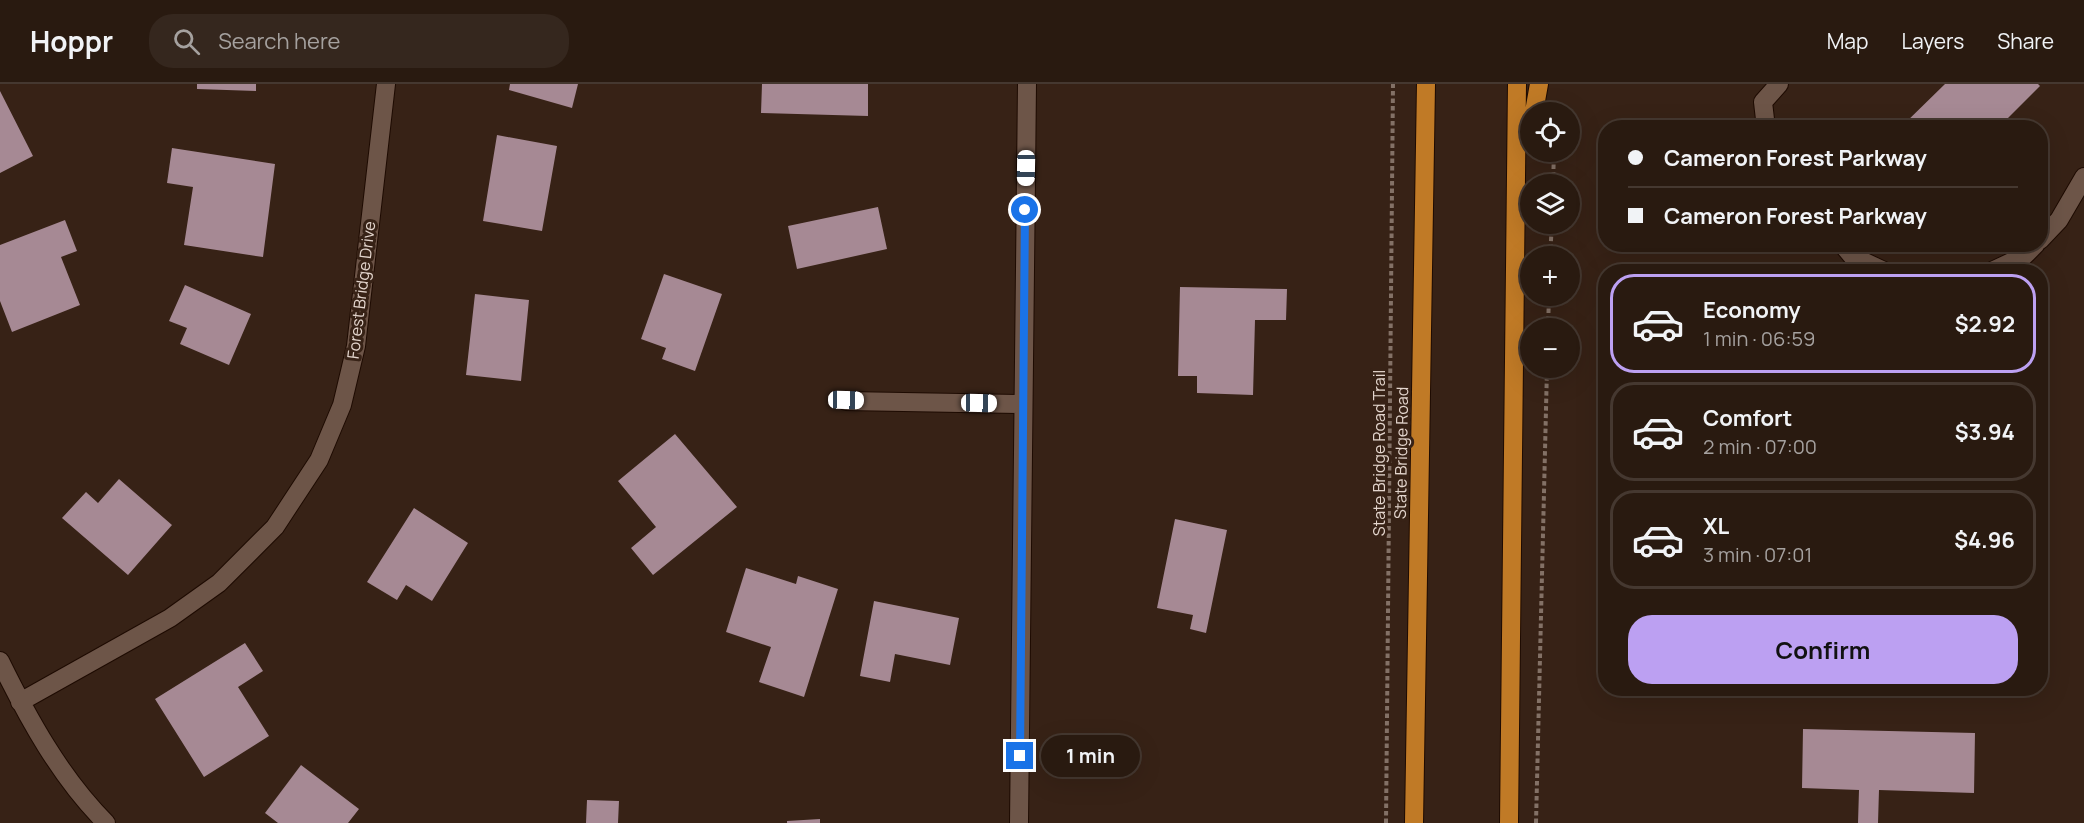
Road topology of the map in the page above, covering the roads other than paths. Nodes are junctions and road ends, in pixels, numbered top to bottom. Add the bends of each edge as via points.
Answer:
1 (386, 84) edge
2 (1027, 84) edge
3 (1426, 84) edge
4 (1517, 84) edge
5 (1539, 84) edge
6 (1779, 84) edge
7 (1536, 102) edge
8 (1520, 104) edge
9 (1765, 120) edge
10 (1522, 162) edge
11 (2084, 177) edge
12 (2048, 232) edge
13 (1849, 252) edge
14 (2028, 252) edge
15 (1869, 264) edge
16 (2007, 264) edge
17 (846, 400) dead end
18 (1023, 404) junction
19 (0, 661) edge
20 (20, 702) junction
21 (106, 823) edge
22 (1019, 823) edge
23 (1414, 823) edge
24 (1509, 823) edge

1 - 20 street, Forest Bridge Drive via 356,346 342,405 319,460 275,527 219,583 170,618
2 - 18 street
3 - 23 highway, State Bridge Road
4 - 8 highway
5 - 7 highway
6 - 9 street via 1763,102
10 - 24 highway
11 - 12 street
13 - 15 street
14 - 16 street
17 - 18 street
18 - 22 street
19 - 20 street
20 - 21 street via 54,758

